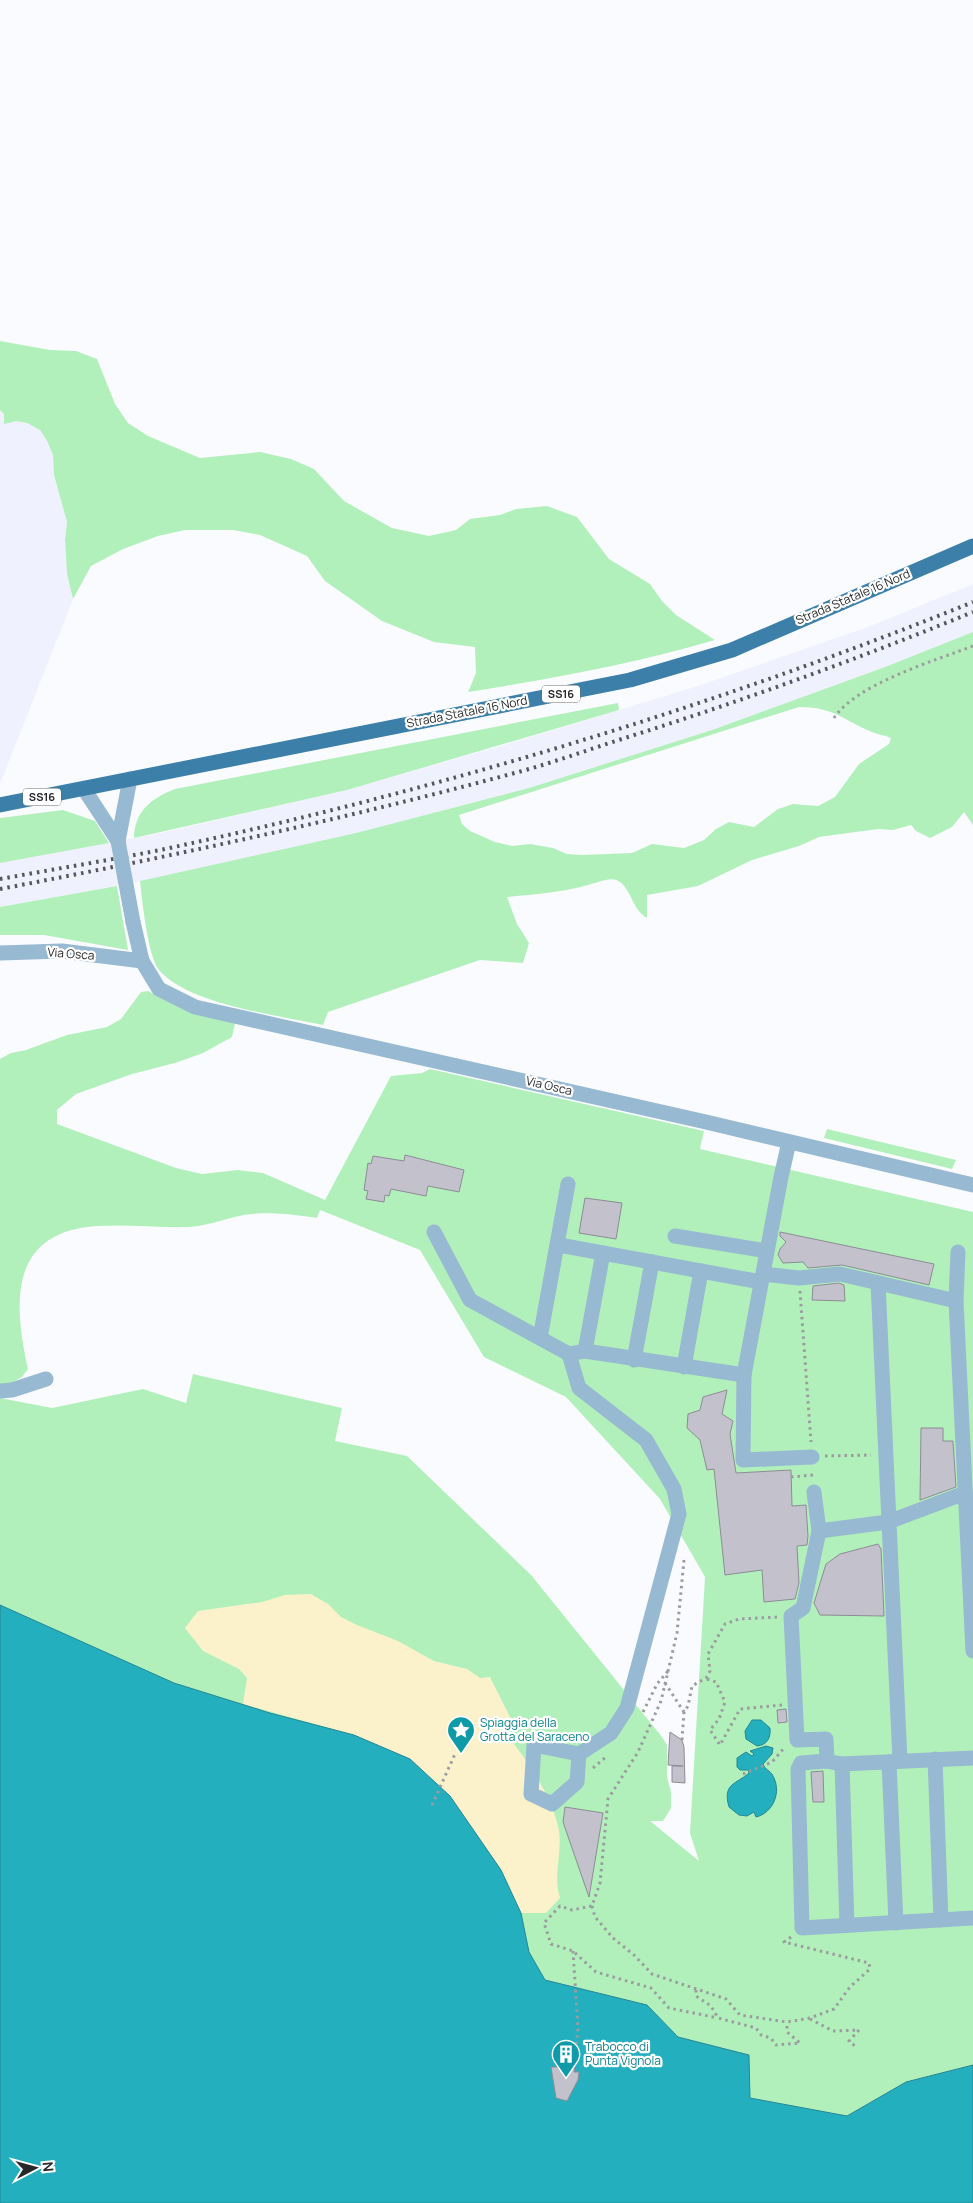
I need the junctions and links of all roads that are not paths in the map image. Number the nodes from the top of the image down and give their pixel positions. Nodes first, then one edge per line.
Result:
1 (973, 546) edge
2 (130, 779) junction
3 (84, 789) junction
4 (0, 805) edge
5 (118, 841) junction
6 (0, 952) edge
7 (142, 962) junction
8 (789, 1142) junction
9 (568, 1184) dead end
10 (973, 1186) edge
11 (434, 1232) dead end
12 (675, 1236) dead end
13 (559, 1245) junction
14 (767, 1252) junction
15 (958, 1252) dead end
16 (604, 1253) junction
17 (652, 1262) junction
18 (701, 1271) junction
19 (762, 1278) junction
20 (878, 1283) junction
21 (956, 1301) junction
22 (540, 1338) junction
23 (585, 1351) junction
24 (569, 1354) junction
25 (634, 1360) junction
26 (684, 1368) junction
27 (966, 1372) edge
28 (744, 1376) junction
29 (46, 1379) dead end
30 (0, 1391) edge
31 (812, 1457) road end
32 (814, 1492) road end
33 (965, 1493) junction
34 (970, 1510) edge
35 (888, 1522) junction
36 (819, 1531) junction
37 (973, 1651) edge
38 (579, 1754) dead end
39 (973, 1758) edge
40 (935, 1759) junction
41 (895, 1761) junction
42 (834, 1763) junction
43 (973, 1918) edge
44 (942, 1920) junction
45 (896, 1923) junction
46 (847, 1925) junction

1 - 2 main road, Strada Statale 16 Nord / SS16
2 - 3 main road, Strada Statale 16 Nord / SS16
2 - 5 street
3 - 4 main road, Strada Statale 16 Nord / SS16
3 - 5 street
5 - 7 street, Via Osca, bridge
6 - 7 street, Via Osca
7 - 8 street, Via Osca
8 - 10 street, Via Osca
8 - 14 street
9 - 13 street
11 - 22 street
12 - 14 street
13 - 16 street
13 - 22 street
14 - 19 street
15 - 21 street
16 - 17 street
16 - 23 street
17 - 18 street
17 - 25 street
18 - 19 street
18 - 26 street
19 - 20 street
19 - 28 street
20 - 21 street
20 - 35 street
21 - 27 street
22 - 24 street
23 - 24 street
23 - 25 street
24 - 38 street
25 - 26 street
26 - 28 street
27 - 33 street
28 - 31 street
29 - 30 street
32 - 36 street
33 - 34 street
33 - 35 street
34 - 37 street
35 - 36 street
35 - 41 street
36 - 42 street
39 - 40 street
40 - 41 street
40 - 44 street
41 - 42 street
41 - 45 street
42 - 46 street
42 - 46 street
43 - 44 street
44 - 45 street
45 - 46 street

